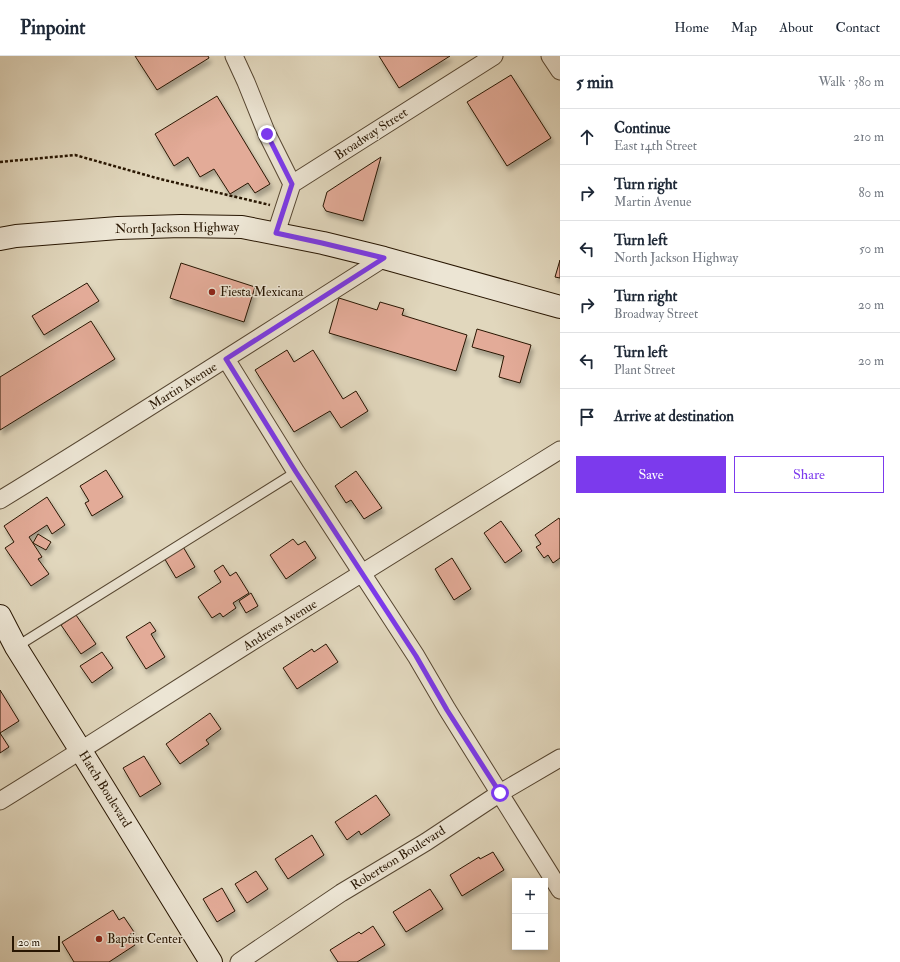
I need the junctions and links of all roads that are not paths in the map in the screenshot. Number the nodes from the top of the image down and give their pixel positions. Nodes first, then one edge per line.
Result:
1 (234, 56) edge
2 (494, 56) edge
3 (550, 56) edge
4 (560, 71) edge
5 (292, 184) junction
6 (276, 233) junction
7 (4, 237) edge
8 (384, 258) junction
9 (560, 307) edge
10 (226, 359) junction
11 (560, 450) edge
12 (296, 472) junction
13 (0, 500) edge
14 (363, 574) junction
15 (0, 616) edge
16 (16, 647) junction
17 (81, 750) junction
18 (560, 758) edge
19 (500, 793) junction
20 (0, 800) edge
21 (560, 890) edge
22 (211, 962) edge
23 (239, 962) edge

1 - 5 street
2 - 5 street, Broadway Street
3 - 4 street
5 - 6 street
6 - 7 main road, North Jackson Highway
6 - 8 main road, North Jackson Highway
8 - 9 main road, North Jackson Highway
8 - 10 street, Martin Avenue
10 - 12 street
10 - 13 street, Martin Avenue
11 - 14 street, Andrews Avenue
12 - 14 street
12 - 16 lane
14 - 17 street, Andrews Avenue
14 - 19 street
15 - 16 main road, Hatch Boulevard
16 - 17 main road, Hatch Boulevard
17 - 20 street, Andrews Avenue
17 - 22 main road, Hatch Boulevard
18 - 19 street, Robertson Boulevard
19 - 21 street
19 - 23 street, Robertson Boulevard

